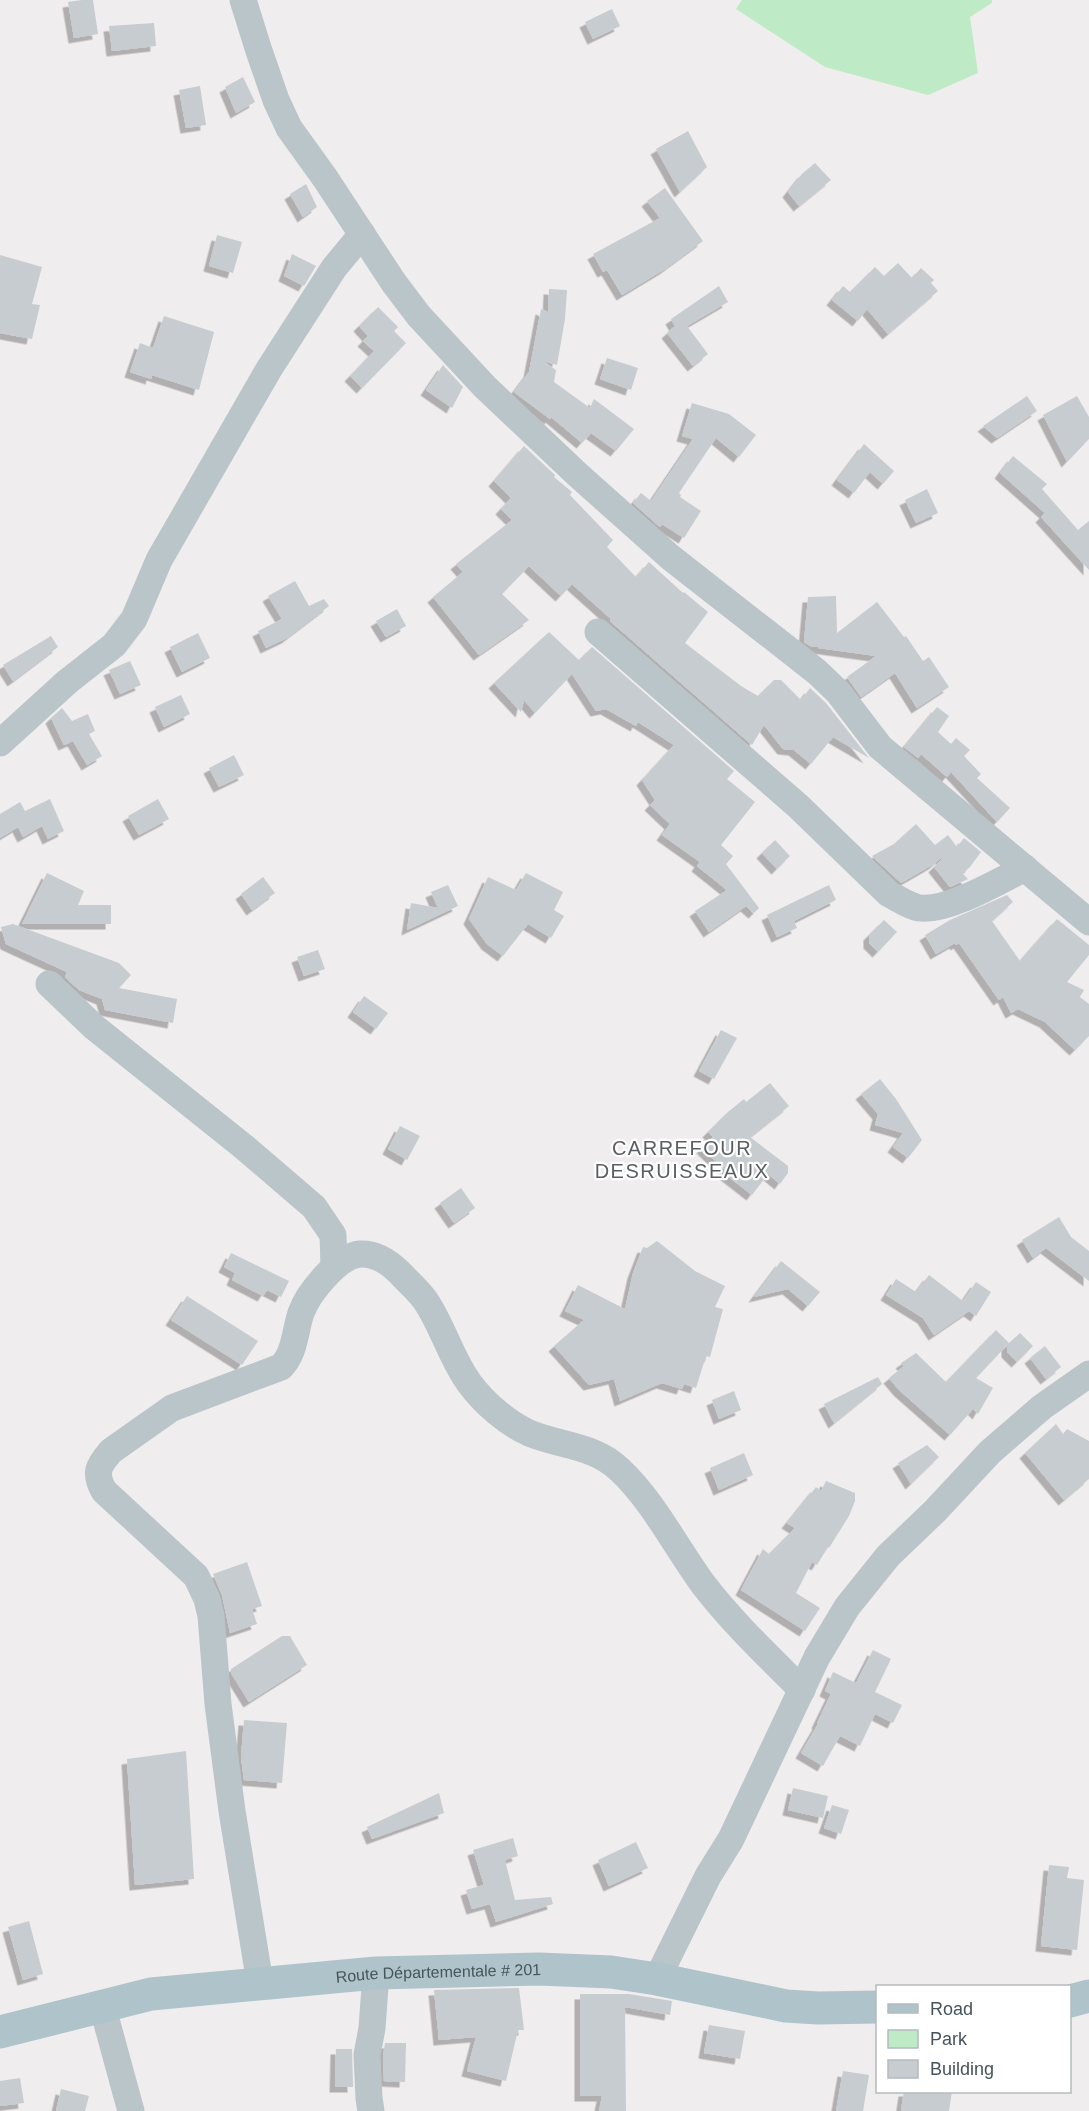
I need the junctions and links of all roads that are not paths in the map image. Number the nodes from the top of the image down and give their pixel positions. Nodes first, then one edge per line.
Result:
1 (243, 0) edge
2 (362, 234) junction
3 (598, 632) dead end
4 (0, 742) edge
5 (1024, 868) junction
6 (1089, 922) edge
7 (49, 984) dead end
8 (334, 1266) junction
9 (1089, 1374) edge
10 (802, 1690) junction
11 (376, 1973) junction
12 (657, 1979) junction
13 (260, 1983) junction
14 (1089, 1996) edge
15 (1071, 2003) edge
16 (1071, 2003) edge
17 (1089, 2004) edge
18 (102, 2006) junction
19 (876, 2007) edge
20 (0, 2032) edge
21 (131, 2111) edge
22 (371, 2111) edge

1 - 2 street
2 - 4 street
2 - 5 street
3 - 5 street
5 - 6 street
7 - 8 street
8 - 10 street
8 - 13 street
9 - 10 street
10 - 12 street
11 - 12 main road, Route Départementale # 201
11 - 13 main road, Route Départementale # 201
11 - 22 street
12 - 19 main road, Route Départementale # 201
13 - 18 main road, Route Départementale # 201
14 - 15 main road
16 - 17 main road
18 - 20 main road, Route Départementale # 201
18 - 21 street

